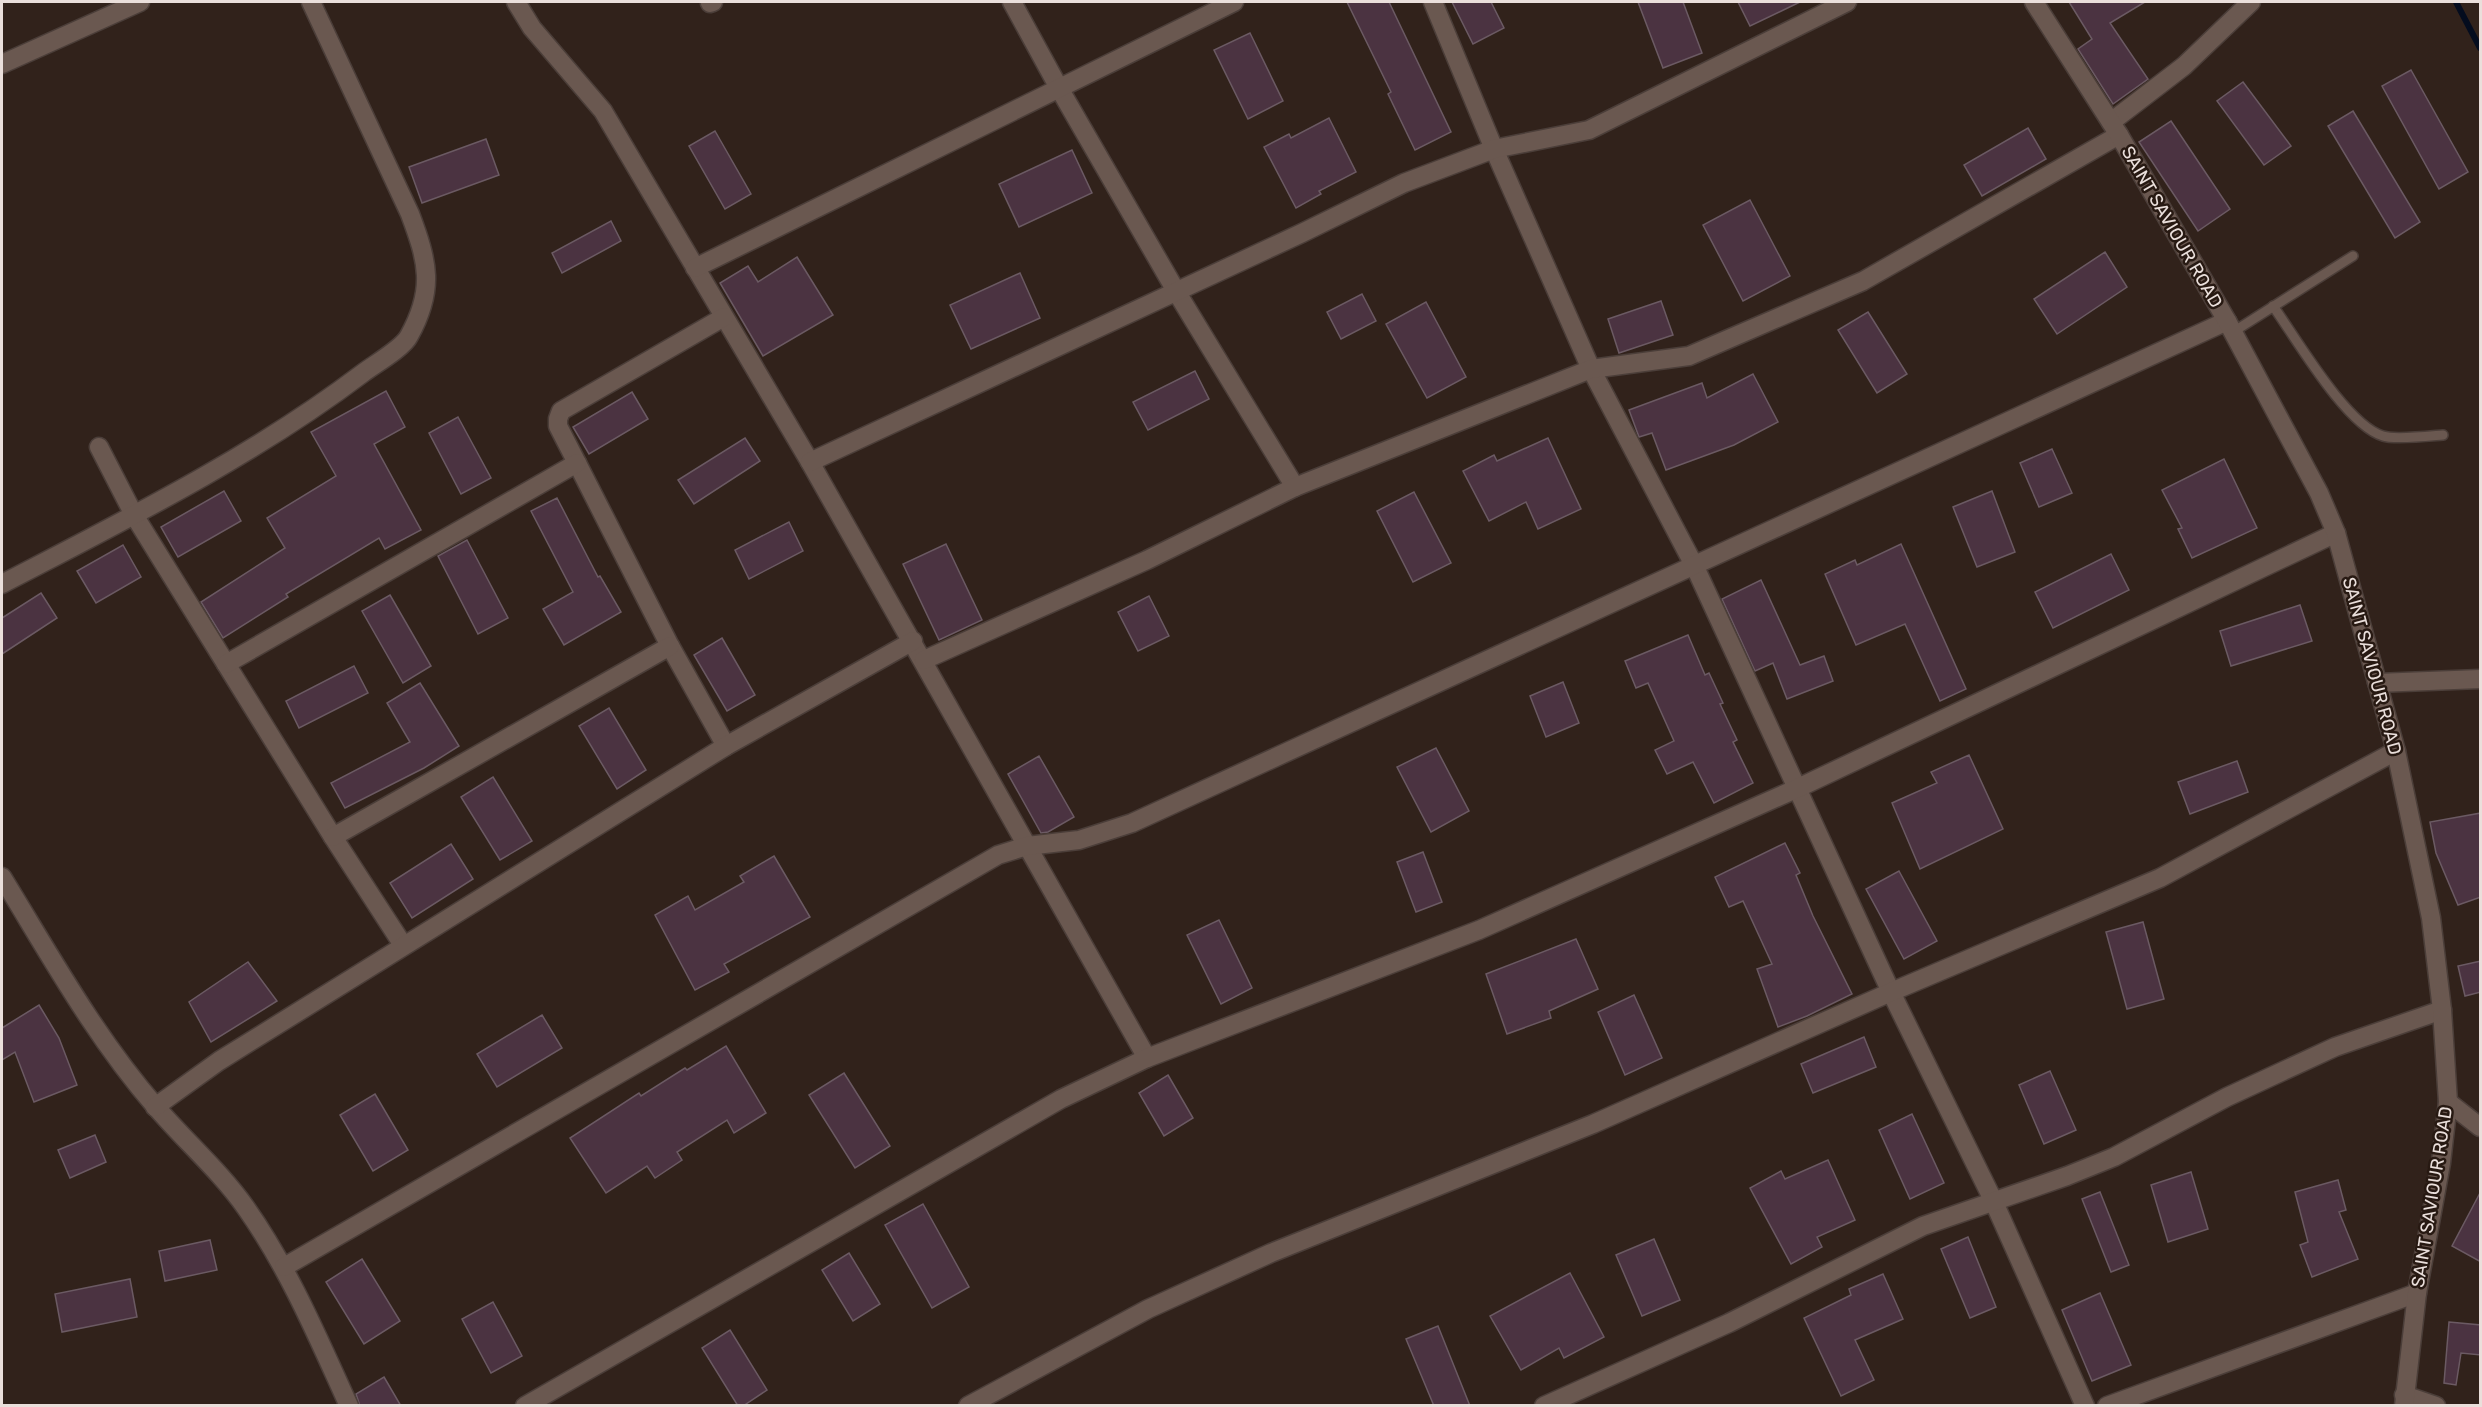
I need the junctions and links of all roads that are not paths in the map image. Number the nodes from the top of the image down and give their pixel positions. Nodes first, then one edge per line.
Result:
1 (140, 2) edge
2 (311, 2) edge
3 (516, 2) edge
4 (1012, 2) edge
5 (1233, 2) edge
6 (1433, 2) edge
7 (1847, 2) edge
8 (2034, 2) edge
9 (2251, 2) edge
10 (2, 64) edge
11 (1059, 88) junction
12 (2115, 129) junction
13 (1494, 149) junction
14 (2353, 256) dead end
15 (695, 268) junction
16 (1176, 291) junction
17 (2273, 306) junction
18 (724, 317) junction
19 (2230, 327) junction
20 (1591, 369) junction
21 (2444, 435) dead end
22 (99, 447) dead end
23 (810, 462) junction
24 (577, 463) junction
25 (1295, 487) junction
26 (134, 516) junction
27 (2336, 533) junction
28 (1695, 567) junction
29 (2, 584) edge
30 (913, 640) junction
31 (670, 646) junction
32 (924, 660) junction
33 (226, 664) junction
34 (2481, 680) edge
35 (2377, 682) junction
36 (726, 746) junction
37 (2396, 751) junction
38 (1798, 788) junction
39 (333, 837) junction
40 (1027, 846) junction
41 (2, 877) edge
42 (403, 945) junction
43 (1891, 992) junction
44 (2442, 1010) junction
45 (1148, 1058) junction
46 (2448, 1102) junction
47 (155, 1107) junction
48 (2481, 1127) edge
49 (1993, 1200) junction
50 (284, 1267) junction
51 (2417, 1293) junction
52 (2404, 1400) edge
53 (349, 1406) edge
54 (525, 1406) edge
55 (969, 1406) edge
56 (1544, 1406) edge
57 (2085, 1406) edge
58 (2107, 1406) edge
59 (2436, 1406) edge

1 - 10 street
2 - 26 street
3 - 15 street
4 - 11 street
5 - 11 street
6 - 13 street
7 - 13 street
8 - 12 street, SAINT SAVIOUR ROAD
9 - 12 street
11 - 15 street
11 - 16 street
12 - 19 street, SAINT SAVIOUR ROAD
12 - 20 street
13 - 16 street
13 - 20 street
14 - 17 lane
15 - 18 street
16 - 23 street
16 - 25 street
17 - 19 lane
17 - 21 lane
18 - 23 street
18 - 24 street
19 - 27 street, SAINT SAVIOUR ROAD
19 - 28 street
20 - 25 street
20 - 28 street
22 - 26 street
23 - 30 street
24 - 31 street
24 - 33 street
25 - 32 street
26 - 29 street
26 - 33 street
27 - 35 street, SAINT SAVIOUR ROAD
27 - 38 street
28 - 38 street
28 - 40 street
30 - 32 street
30 - 36 street
31 - 36 street
31 - 39 street
32 - 40 street
33 - 39 street
34 - 35 street
35 - 37 street, SAINT SAVIOUR ROAD
36 - 42 street
37 - 43 street
37 - 44 street, SAINT SAVIOUR ROAD
38 - 43 street
38 - 45 street
39 - 42 street
40 - 45 street
40 - 50 street
41 - 47 street
42 - 47 street
43 - 49 street
43 - 55 street
44 - 46 street, SAINT SAVIOUR ROAD
44 - 49 street
45 - 54 street
46 - 48 street
46 - 51 street, SAINT SAVIOUR ROAD
47 - 50 street
49 - 56 street
49 - 57 street
50 - 53 street
51 - 52 street, SAINT SAVIOUR ROAD
51 - 58 street
52 - 59 street

